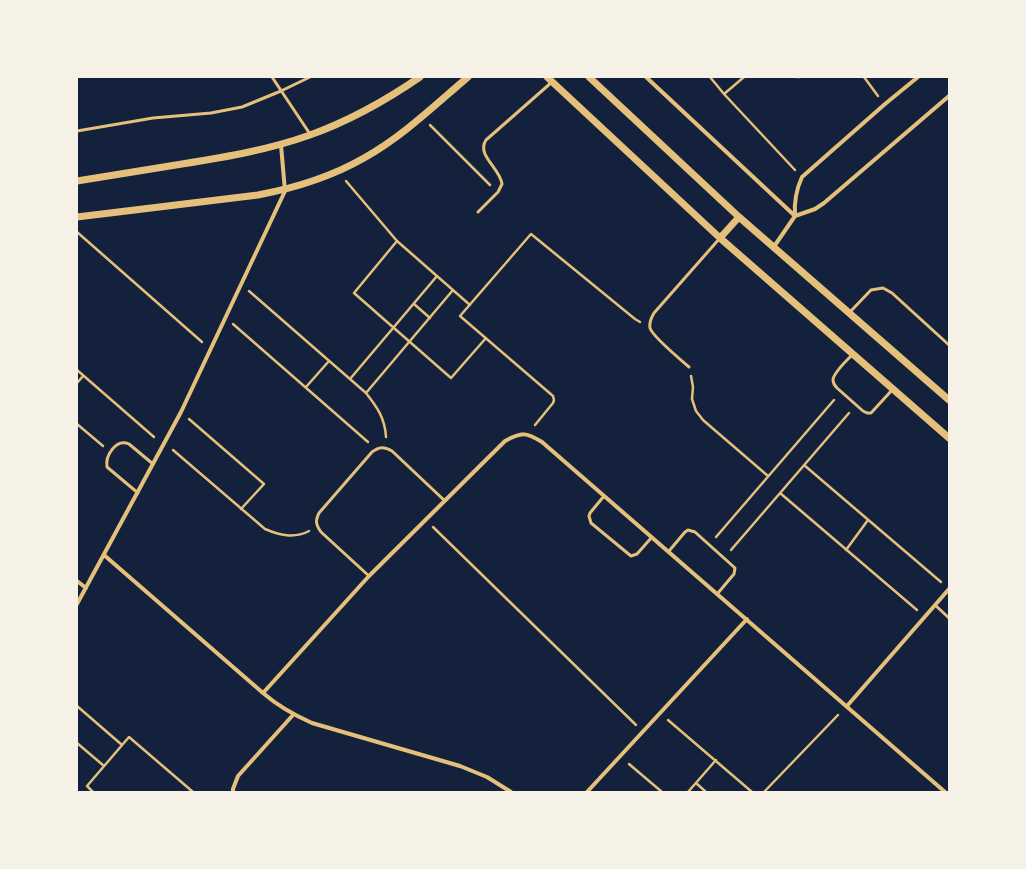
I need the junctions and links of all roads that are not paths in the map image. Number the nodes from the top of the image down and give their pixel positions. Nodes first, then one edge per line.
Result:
1 (272, 77) edge
2 (310, 77) edge
3 (420, 77) edge
4 (468, 77) edge
5 (589, 77) edge
6 (646, 77) edge
7 (918, 77) edge
8 (550, 79) edge
9 (281, 91) junction
10 (949, 96) edge
11 (77, 131) edge
12 (311, 135) junction
13 (281, 145) junction
14 (77, 181) edge
15 (285, 190) junction
16 (478, 212) dead end
17 (795, 216) junction
18 (77, 217) edge
19 (739, 217) junction
20 (720, 238) junction
21 (773, 248) junction
22 (849, 313) junction
23 (949, 345) edge
24 (853, 354) junction
25 (689, 367) road end
26 (893, 389) junction
27 (949, 400) edge
28 (949, 438) edge
29 (153, 464) junction
30 (138, 493) junction
31 (604, 496) junction
32 (445, 501) junction
33 (652, 537) junction
34 (669, 551) junction
35 (104, 555) junction
36 (369, 576) junction
37 (77, 581) edge
38 (86, 588) junction
39 (949, 590) edge
40 (718, 593) junction
41 (77, 604) edge
42 (935, 605) junction
43 (949, 618) edge
44 (747, 619) junction
45 (263, 693) junction
46 (847, 706) junction
47 (293, 715) junction
48 (233, 792) edge
49 (511, 792) edge
50 (588, 792) edge
51 (946, 792) edge

1 - 9 lane
2 - 9 lane
3 - 12 street
4 - 15 street
5 - 19 street
6 - 17 street
7 - 17 street
8 - 16 lane
8 - 20 street
9 - 11 lane
9 - 12 lane
10 - 17 street
12 - 13 street
13 - 14 street
13 - 15 street
15 - 18 street
15 - 29 street
17 - 21 street
19 - 20 street
19 - 21 street
20 - 24 street
20 - 25 lane
21 - 22 street
22 - 23 lane
22 - 27 street
24 - 26 street
24 - 26 lane
26 - 28 street
29 - 30 street
29 - 30 lane
30 - 35 street
31 - 32 street
31 - 33 street
31 - 33 lane
32 - 36 street
32 - 36 lane
33 - 34 street
34 - 40 street
34 - 40 lane
35 - 38 street
35 - 45 street
36 - 45 street
37 - 38 street
38 - 41 street
39 - 42 street
40 - 44 street
42 - 43 lane
42 - 46 street
44 - 46 street
44 - 50 street
45 - 47 street
46 - 51 street
47 - 48 street
47 - 49 street

